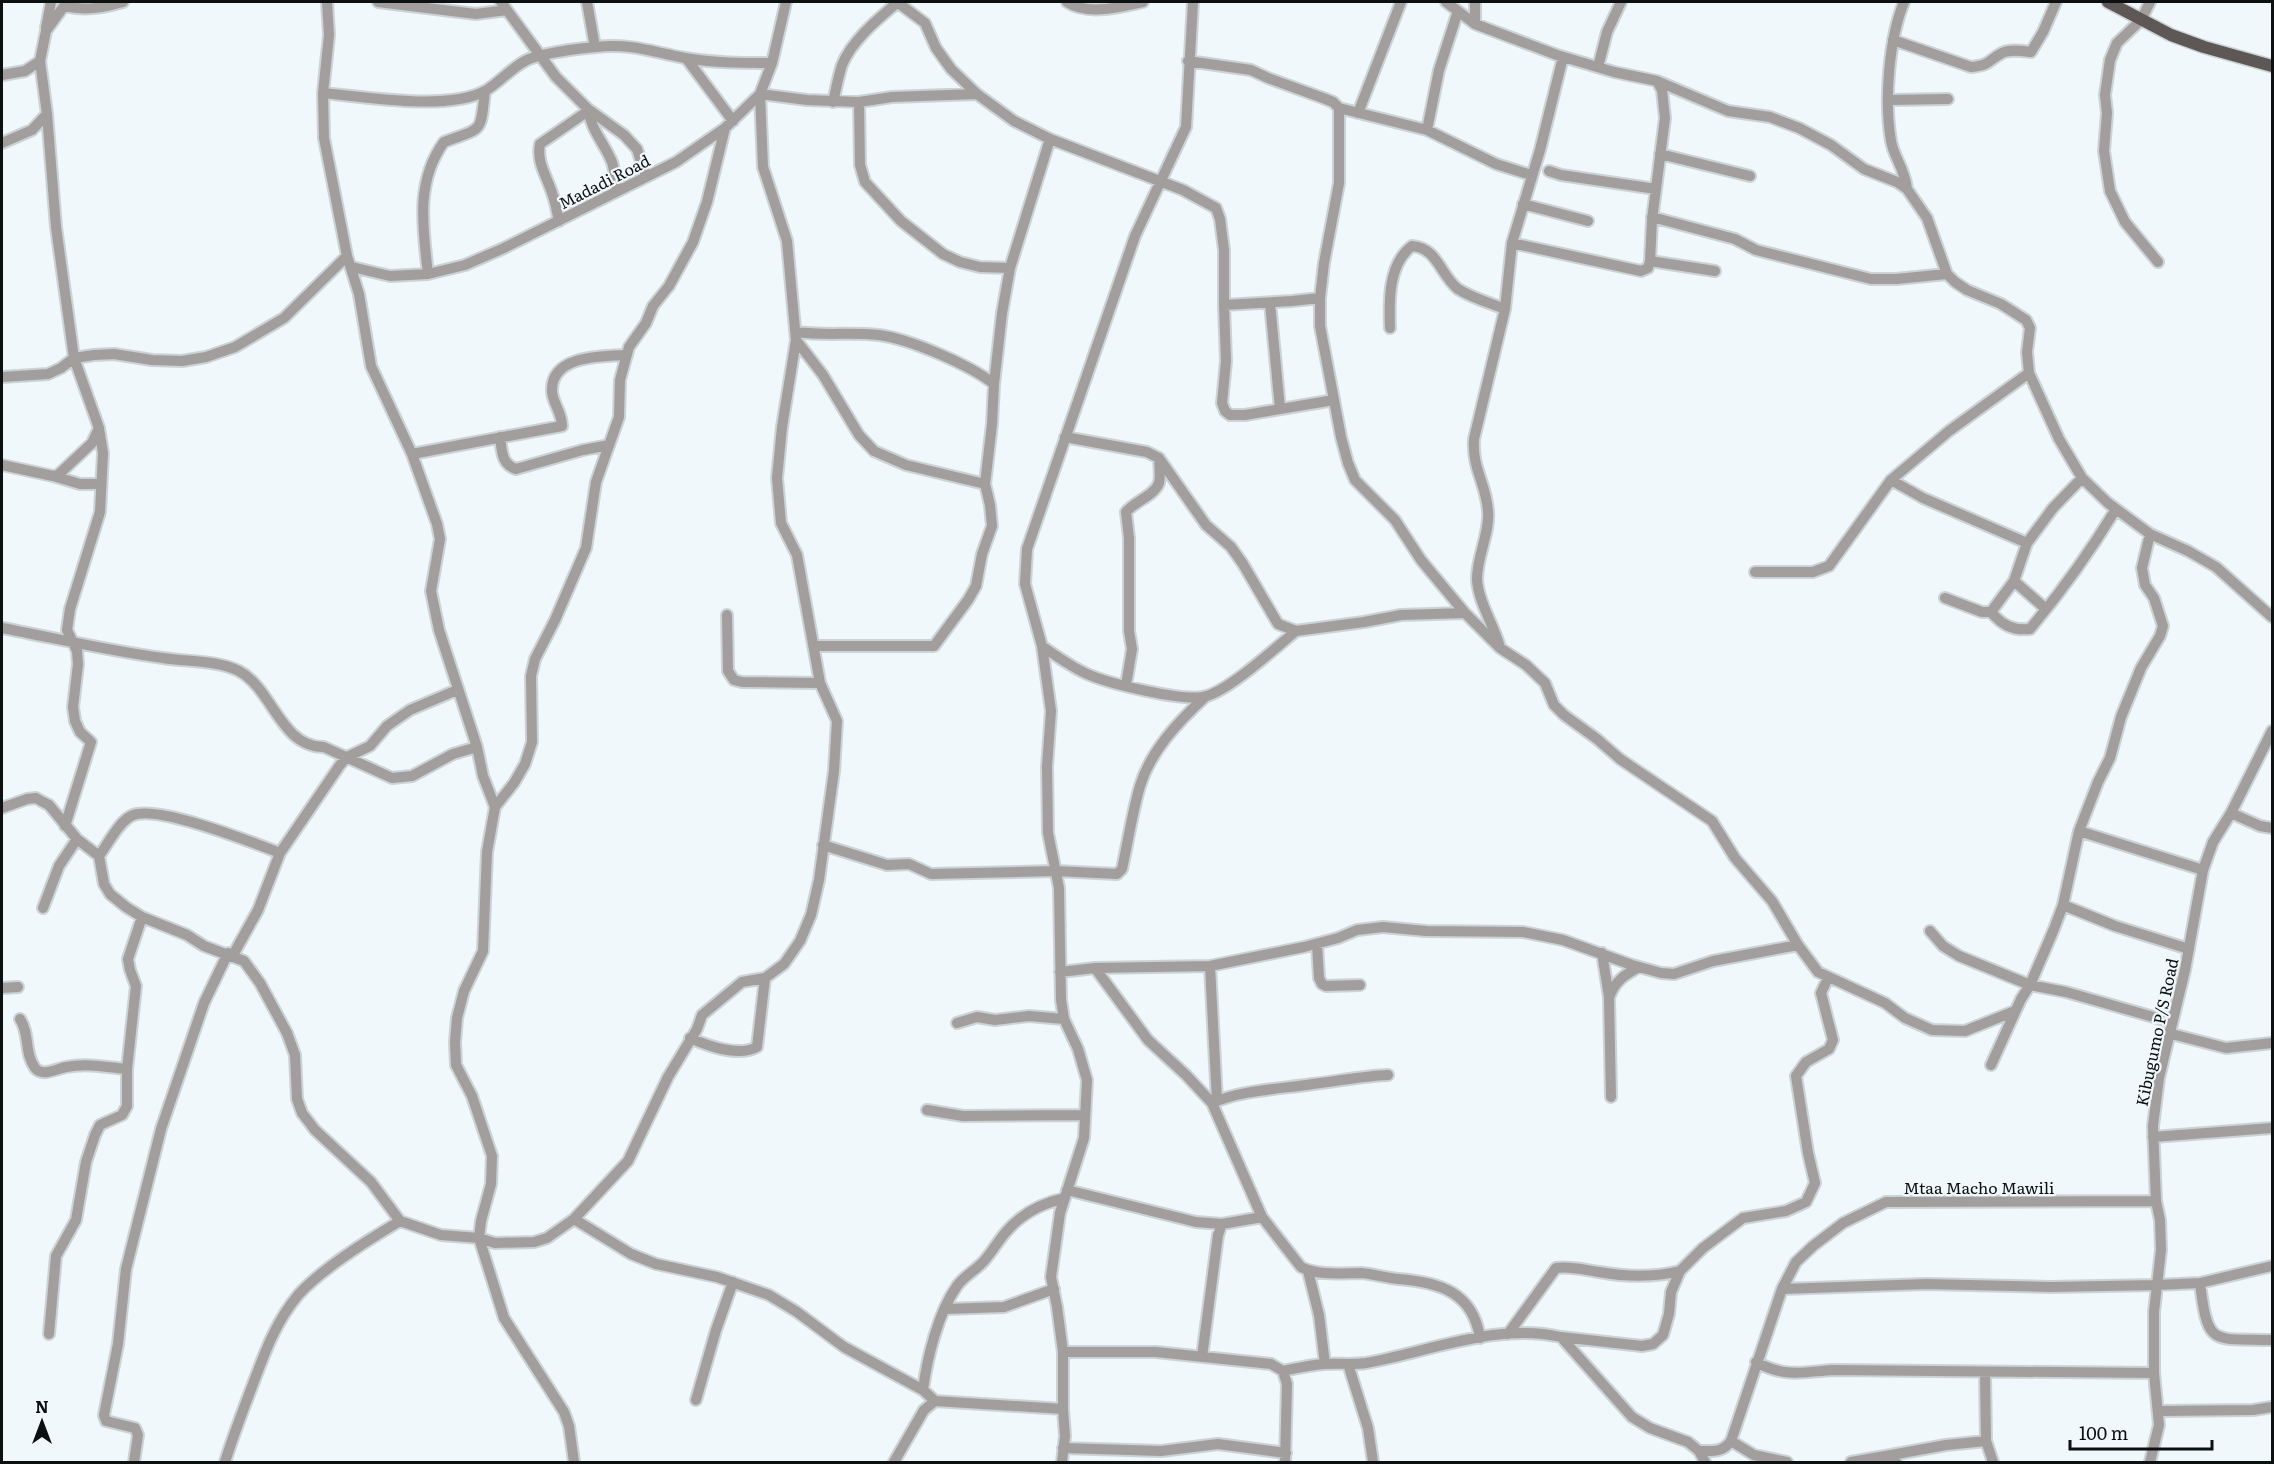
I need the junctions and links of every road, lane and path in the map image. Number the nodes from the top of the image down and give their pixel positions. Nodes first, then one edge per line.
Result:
1 (51, 2) edge
2 (123, 2) edge
3 (327, 2) edge
4 (378, 2) edge
5 (587, 2) edge
6 (786, 2) edge
7 (898, 2) edge
8 (1067, 2) edge
9 (1143, 2) edge
10 (1193, 2) edge
11 (1401, 2) edge
12 (1446, 2) edge
13 (1475, 2) edge
14 (1621, 2) edge
15 (1904, 2) edge
16 (2056, 2) edge
17 (2108, 2) edge
18 (2150, 2) edge
19 (65, 4) edge
20 (504, 6) edge
21 (1458, 11) junction
22 (2141, 20) junction
23 (1475, 24) junction
24 (46, 31) junction
25 (1893, 40) junction
26 (532, 43) junction
27 (595, 46) junction
28 (541, 56) junction
29 (1563, 57) junction
30 (686, 58) junction
31 (526, 59) junction
32 (40, 61) junction
33 (1188, 61) junction
34 (772, 63) junction
35 (2272, 66) edge
36 (1598, 67) junction
37 (2, 75) edge
38 (1657, 81) junction
39 (485, 91) junction
40 (323, 93) junction
41 (759, 94) junction
42 (977, 94) junction
43 (1948, 99) dead end
44 (1889, 100) junction
45 (833, 102) junction
46 (859, 102) junction
47 (1339, 108) junction
48 (588, 110) junction
49 (1358, 113) junction
50 (47, 114) junction
51 (729, 125) junction
52 (1427, 130) junction
53 (1050, 139) junction
54 (2, 143) edge
55 (1660, 154) junction
56 (1549, 171) dead end
57 (1531, 175) junction
58 (1750, 176) dead end
59 (646, 177) junction
60 (1160, 180) junction
61 (1656, 189) junction
62 (1907, 189) junction
63 (617, 191) junction
64 (1523, 204) junction
65 (1652, 217) junction
66 (559, 221) junction
67 (1588, 221) dead end
68 (1512, 243) junction
69 (347, 256) junction
70 (1650, 261) junction
71 (2158, 262) dead end
72 (352, 267) junction
73 (1010, 268) junction
74 (1715, 271) dead end
75 (428, 274) junction
76 (1947, 274) junction
77 (1320, 298) junction
78 (1270, 303) junction
79 (1224, 305) junction
80 (1505, 309) junction
81 (1390, 328) dead end
82 (796, 336) junction
83 (627, 355) junction
84 (74, 358) junction
85 (2029, 373) junction
86 (2, 377) edge
87 (994, 384) junction
88 (1334, 400) junction
89 (1280, 410) junction
90 (99, 428) junction
91 (500, 436) junction
92 (1065, 437) junction
93 (609, 445) junction
94 (412, 454) junction
95 (1159, 458) junction
96 (2, 465) edge
97 (53, 476) junction
98 (2082, 478) junction
99 (1891, 480) junction
100 (100, 484) junction
101 (985, 484) junction
102 (2116, 509) junction
103 (2150, 534) junction
104 (2027, 543) junction
105 (1755, 572) dead end
106 (2014, 581) junction
107 (1945, 598) dead end
108 (2046, 609) junction
109 (1991, 612) junction
110 (1465, 613) junction
111 (727, 615) dead end
112 (2272, 618) edge
113 (2, 628) edge
114 (1296, 631) junction
115 (72, 641) junction
116 (814, 646) junction
117 (1042, 646) junction
118 (1500, 648) junction
119 (820, 683) junction
120 (1126, 685) junction
121 (457, 690) junction
122 (1206, 696) junction
123 (2272, 731) edge
124 (477, 747) junction
125 (347, 757) junction
126 (495, 807) junction
127 (2, 808) edge
128 (2231, 813) junction
129 (65, 826) junction
130 (2272, 828) edge
131 (2079, 831) junction
132 (77, 839) junction
133 (823, 845) junction
134 (280, 853) junction
135 (99, 856) junction
136 (2203, 870) junction
137 (1056, 871) junction
138 (2063, 905) junction
139 (43, 908) dead end
140 (142, 917) junction
141 (1930, 931) dead end
142 (1317, 944) junction
143 (1798, 945) junction
144 (2189, 949) junction
145 (1602, 953) junction
146 (230, 954) junction
147 (1210, 966) junction
148 (1095, 968) junction
149 (1639, 968) junction
150 (1060, 972) junction
151 (765, 978) junction
152 (1828, 978) junction
153 (1360, 985) dead end
154 (2030, 985) junction
155 (18, 987) dead end
156 (2, 988) edge
157 (1609, 998) junction
158 (2015, 1011) junction
159 (20, 1019) dead end
160 (1064, 1019) junction
161 (957, 1023) dead end
162 (2170, 1028) junction
163 (690, 1038) junction
164 (2272, 1043) edge
165 (1991, 1065) dead end
166 (127, 1069) junction
167 (1388, 1075) dead end
168 (1611, 1097) dead end
169 (1214, 1102) junction
170 (927, 1110) dead end
171 (1085, 1115) junction
172 (2272, 1128) edge
173 (2153, 1137) junction
174 (1066, 1194) junction
175 (2156, 1201) junction
176 (1262, 1216) junction
177 (574, 1219) junction
178 (400, 1221) junction
179 (1222, 1224) junction
180 (479, 1238) junction
181 (2272, 1266) edge
182 (1308, 1270) junction
183 (1680, 1271) junction
184 (733, 1282) junction
185 (2200, 1282) junction
186 (2157, 1285) junction
187 (1054, 1288) junction
188 (1782, 1289) junction
189 (945, 1308) junction
190 (49, 1334) dead end
191 (1508, 1334) junction
192 (1480, 1338) junction
193 (1561, 1338) junction
194 (2272, 1340) edge
195 (1063, 1352) junction
196 (1202, 1357) junction
197 (1756, 1362) junction
198 (1325, 1364) junction
199 (1348, 1364) junction
200 (1283, 1371) junction
201 (1985, 1372) junction
202 (2154, 1373) junction
203 (923, 1390) junction
204 (696, 1400) dead end
205 (935, 1401) junction
206 (2272, 1407) edge
207 (1063, 1409) junction
208 (2158, 1411) junction
209 (1731, 1441) junction
210 (1986, 1441) junction
211 (1063, 1448) junction
212 (1699, 1450) junction
213 (1285, 1458) edge
214 (1894, 1459) edge
215 (134, 1462) edge
216 (225, 1462) edge
217 (574, 1462) edge
218 (894, 1462) edge
219 (1062, 1462) edge
220 (1373, 1462) edge
221 (1705, 1462) edge
222 (1787, 1462) edge
223 (1851, 1462) edge
224 (1993, 1462) edge
225 (2150, 1462) edge

1 - 24 street
2 - 19 street
3 - 40 street
4 - 20 street
5 - 27 street
6 - 34 street, Madadi Road
7 - 42 street
7 - 45 street
8 - 9 street
10 - 33 street
11 - 49 street
12 - 21 street
13 - 23 street
14 - 36 street
15 - 25 street
16 - 25 street
17 - 22 main road
18 - 22 street
19 - 24 street
20 - 26 street
21 - 23 street
21 - 52 street
22 - 35 main road
22 - 71 street
23 - 29 street
24 - 32 street
25 - 44 street
26 - 28 street
26 - 31 street
27 - 28 street
27 - 30 street
28 - 31 street
28 - 48 street
29 - 36 street
29 - 57 street
30 - 34 street
30 - 51 street
31 - 39 street
32 - 37 street
32 - 50 street
33 - 47 street
33 - 60 street
34 - 41 street, Madadi Road
36 - 38 street
38 - 55 street
38 - 62 street
39 - 40 street
39 - 75 street
40 - 69 street
41 - 45 street
41 - 51 street, Madadi Road
41 - 82 street
42 - 46 street
42 - 53 street
43 - 44 street
44 - 62 street
45 - 46 street
46 - 73 street
47 - 49 street
47 - 77 street
48 - 59 street
48 - 63 street
48 - 66 street
49 - 52 street
50 - 54 street
50 - 84 street
51 - 59 street, Madadi Road
51 - 83 street
52 - 57 street
53 - 60 street
53 - 73 street
55 - 58 street
55 - 61 street
56 - 61 street
57 - 64 street
59 - 63 street, Madadi Road
60 - 79 street
60 - 92 street
61 - 65 street
62 - 76 street
63 - 66 street, Madadi Road
64 - 67 street
64 - 68 street
65 - 70 street
65 - 76 street
66 - 75 street, Madadi Road
68 - 70 street
68 - 80 street
69 - 72 street
69 - 84 street
70 - 74 street
72 - 75 street, Madadi Road
72 - 94 street
73 - 87 street
76 - 85 street
77 - 78 street
77 - 88 street
78 - 79 street
78 - 89 street
79 - 89 street
80 - 81 street
80 - 118 street
82 - 87 street
82 - 101 street
82 - 116 street
83 - 91 street
83 - 93 street
84 - 86 street
84 - 90 street
85 - 98 street
85 - 99 street
87 - 101 street
88 - 89 street
88 - 110 street
90 - 97 street
90 - 100 street
91 - 93 street
91 - 94 street
92 - 95 street
92 - 117 street
93 - 126 street
94 - 121 street
95 - 114 street
95 - 120 street
96 - 97 street
97 - 100 street
98 - 102 street
98 - 104 street
99 - 104 street
99 - 105 street
100 - 115 street
101 - 116 street
102 - 103 street
102 - 108 street
103 - 112 street
103 - 131 street
104 - 106 street
106 - 108 street
106 - 109 street
107 - 109 street
108 - 109 street
110 - 114 street
110 - 118 street
111 - 119 street
113 - 115 street
114 - 122 street
115 - 125 street
115 - 129 street
116 - 119 street
117 - 120 street
117 - 137 street
118 - 143 street
119 - 133 street
120 - 122 street
121 - 124 street
121 - 125 street
122 - 137 street
123 - 128 street, Kibugumo P/S Road
124 - 125 street
124 - 126 street
125 - 134 street
126 - 180 street
127 - 129 street
128 - 130 street
128 - 136 street, Kibugumo P/S Road
129 - 132 street
131 - 136 street
131 - 138 street
132 - 135 street
132 - 139 street
133 - 137 street
133 - 151 street
134 - 135 street
134 - 146 street
135 - 140 street
136 - 144 street, Kibugumo P/S Road
137 - 150 street
138 - 144 street
138 - 154 street
140 - 146 street
140 - 166 street
141 - 154 street
142 - 145 street
142 - 147 street
142 - 153 street
143 - 149 street
143 - 152 street
144 - 162 street, Kibugumo P/S Road
145 - 149 street
145 - 157 street
146 - 178 street
146 - 215 street
147 - 148 street
147 - 169 street
148 - 150 street
148 - 169 street
149 - 157 street
150 - 160 street
151 - 163 street
151 - 163 street
152 - 158 street
152 - 183 street
154 - 158 street
154 - 162 street
155 - 156 street
157 - 168 street
158 - 165 street
159 - 166 street
160 - 161 street
160 - 171 street
162 - 164 street
162 - 173 street, Kibugumo P/S Road
163 - 177 street
166 - 190 street
167 - 169 street
169 - 176 street
170 - 171 street
171 - 174 street
172 - 173 street
173 - 175 street, Kibugumo P/S Road
174 - 179 street
174 - 187 street
174 - 189 street
175 - 186 street, Kibugumo P/S Road
175 - 188 street, Mtaa Macho Mawili
176 - 179 street
176 - 182 street
177 - 180 street
177 - 184 street
178 - 180 street
178 - 216 street
179 - 196 street
180 - 217 street
181 - 185 street
182 - 192 street
182 - 198 street
183 - 191 street
183 - 193 street
184 - 203 street
184 - 204 street
185 - 186 street
185 - 194 street
186 - 188 street
186 - 202 street, Kibugumo P/S Road
187 - 189 street
187 - 195 street
188 - 197 street, Mtaa Macho Mawili
189 - 203 street
191 - 192 street
191 - 193 street
192 - 199 street
193 - 212 street
195 - 196 street
195 - 207 street
196 - 200 street
197 - 201 street
197 - 209 street, Mtaa Macho Mawili
198 - 199 street
198 - 200 street
199 - 220 street
200 - 213 street
201 - 202 street
201 - 210 street
202 - 208 street, Kibugumo P/S Road
203 - 205 street
205 - 207 street
205 - 218 street
206 - 208 street
207 - 211 street
208 - 225 street, Kibugumo P/S Road
209 - 212 street
209 - 222 street
210 - 214 street
210 - 224 street
211 - 213 street
211 - 219 street
212 - 221 street
214 - 223 street

